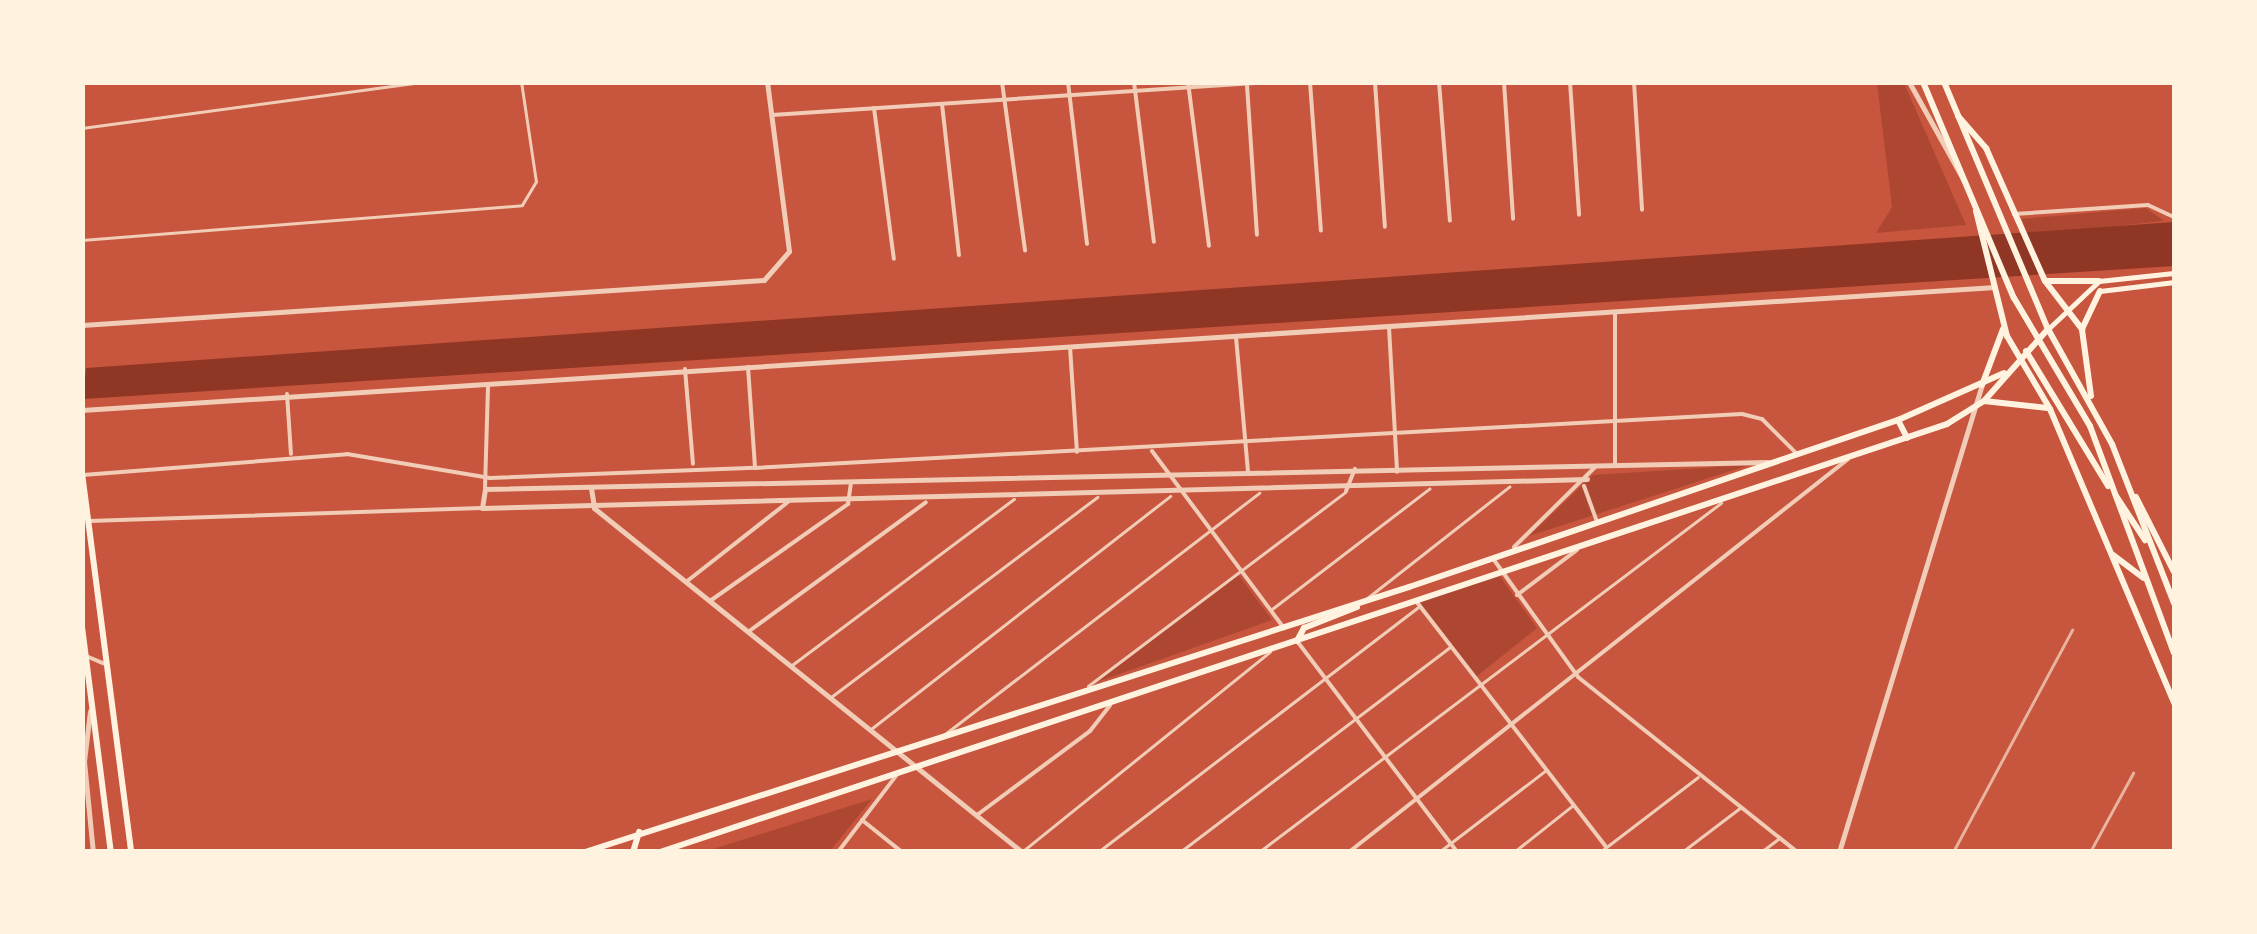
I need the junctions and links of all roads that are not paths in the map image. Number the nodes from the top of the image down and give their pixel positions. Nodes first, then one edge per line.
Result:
1 (424, 82) edge
2 (522, 82) edge
3 (767, 82) edge
4 (1002, 82) edge
5 (1068, 82) edge
6 (1134, 82) edge
7 (1266, 82) edge
8 (1310, 82) edge
9 (1376, 82) edge
10 (1440, 82) edge
11 (1504, 82) edge
12 (1570, 82) edge
13 (1634, 82) edge
14 (1909, 82) edge
15 (1923, 82) edge
16 (1944, 82) edge
17 (1246, 83) edge
18 (1188, 85) edge
19 (1135, 91) junction
20 (1069, 96) junction
21 (1004, 100) junction
22 (942, 104) junction
23 (874, 108) junction
24 (771, 115) junction
25 (1958, 116) junction
26 (82, 128) edge
27 (1969, 188) junction
28 (1976, 206) junction
29 (1642, 210) dead end
30 (2014, 214) junction
31 (1579, 215) dead end
32 (2174, 217) edge
33 (1513, 219) dead end
34 (1450, 222) dead end
35 (1385, 227) dead end
36 (1321, 232) dead end
37 (1258, 235) dead end
38 (82, 240) edge
39 (1154, 242) dead end
40 (1087, 244) dead end
41 (1209, 246) dead end
42 (1024, 250) dead end
43 (960, 255) dead end
44 (894, 260) dead end
45 (2174, 273) edge
46 (2099, 280) junction
47 (2045, 281) junction
48 (2174, 282) edge
49 (1997, 287) junction
50 (2100, 290) junction
51 (2087, 291) junction
52 (2066, 311) junction
53 (1615, 313) junction
54 (2004, 322) junction
55 (82, 325) edge
56 (1388, 327) junction
57 (2048, 329) junction
58 (2082, 329) junction
59 (1236, 337) junction
60 (2038, 340) junction
61 (1070, 347) junction
62 (2023, 354) junction
63 (748, 367) junction
64 (685, 369) junction
65 (2004, 373) junction
66 (488, 384) junction
67 (1982, 386) junction
68 (287, 394) junction
69 (1984, 401) junction
70 (2094, 407) junction
71 (1976, 408) junction
72 (2050, 409) junction
73 (82, 410) edge
74 (1898, 420) junction
75 (1615, 424) junction
76 (1396, 435) junction
77 (1907, 438) junction
78 (1246, 443) junction
79 (1151, 449) junction
80 (1076, 452) junction
81 (1796, 453) junction
82 (291, 456) junction
83 (1852, 456) junction
84 (1768, 462) junction
85 (694, 465) junction
86 (1615, 465) junction
87 (1596, 466) junction
88 (755, 468) junction
89 (1355, 469) junction
90 (1398, 472) junction
91 (83, 474) edge
92 (1170, 475) junction
93 (1248, 475) junction
94 (490, 478) junction
95 (851, 480) junction
96 (2126, 480) junction
97 (1585, 482) junction
98 (1509, 487) junction
99 (484, 488) junction
100 (592, 488) junction
101 (1429, 489) junction
102 (2111, 490) junction
103 (1346, 491) junction
104 (1259, 493) junction
105 (1183, 495) junction
106 (1731, 495) junction
107 (1170, 496) junction
108 (1096, 497) junction
109 (1014, 499) junction
110 (788, 502) junction
111 (926, 502) junction
112 (848, 504) junction
113 (482, 508) junction
114 (594, 508) junction
115 (1596, 519) junction
116 (89, 521) junction
117 (1212, 530) junction
118 (1586, 543) junction
119 (1514, 547) junction
120 (2112, 554) junction
121 (1491, 556) junction
122 (2156, 560) junction
123 (1241, 570) junction
124 (1502, 572) junction
125 (2174, 572) edge
126 (2144, 580) junction
127 (686, 582) junction
128 (1517, 595) junction
129 (710, 602) junction
130 (1361, 602) junction
131 (1418, 603) junction
132 (2174, 603) edge
133 (1270, 610) junction
134 (82, 627) edge
135 (1284, 628) junction
136 (748, 632) junction
137 (1547, 634) junction
138 (1297, 641) junction
139 (1451, 646) junction
140 (1276, 648) junction
141 (2174, 653) edge
142 (84, 655) edge
143 (108, 665) junction
144 (791, 666) junction
145 (1325, 678) junction
146 (1578, 678) junction
147 (1480, 684) junction
148 (1076, 697) junction
149 (830, 698) junction
150 (2174, 702) edge
151 (92, 703) junction
152 (1110, 704) junction
153 (1356, 719) junction
154 (1513, 727) junction
155 (870, 730) junction
156 (940, 738) junction
157 (897, 752) junction
158 (1384, 757) junction
159 (914, 765) junction
160 (900, 770) junction
161 (1546, 770) junction
162 (1702, 774) junction
163 (1417, 800) junction
164 (1574, 806) junction
165 (1741, 807) junction
166 (977, 816) junction
167 (862, 820) junction
168 (639, 832) junction
169 (1779, 838) junction
170 (1450, 843) junction
171 (1606, 847) junction
172 (93, 852) edge
173 (111, 852) edge
174 (130, 852) edge
175 (585, 852) edge
176 (634, 852) edge
177 (660, 852) edge
178 (838, 852) edge
179 (902, 852) edge
180 (1022, 852) edge
181 (1098, 852) edge
182 (1180, 852) edge
183 (1259, 852) edge
184 (1349, 852) edge
185 (1440, 852) edge
186 (1457, 852) edge
187 (1514, 852) edge
188 (1600, 852) edge
189 (1682, 852) edge
190 (1761, 852) edge
191 (1798, 852) edge
192 (1839, 852) edge

1 - 26 lane
2 - 38 lane
3 - 24 street
4 - 21 street
5 - 20 street
6 - 19 street
7 - 17 street
8 - 36 street
9 - 35 street
10 - 34 street
11 - 33 street
12 - 31 street
13 - 29 street
14 - 27 street
15 - 27 main road
16 - 25 main road
17 - 18 street
17 - 37 street
18 - 19 street
18 - 41 street
19 - 20 street
19 - 39 street
20 - 21 street
20 - 40 street
21 - 22 street
21 - 42 street
22 - 23 street
22 - 43 street
23 - 24 street
23 - 44 street
24 - 55 street
25 - 30 main road
25 - 57 main road
27 - 28 main road
28 - 49 main road
28 - 60 main road
30 - 32 street
30 - 47 main road
45 - 46 main road
46 - 47 main road
46 - 51 main road
47 - 52 main road
48 - 50 main road
49 - 53 street
49 - 54 main road
50 - 51 main road
50 - 58 main road
51 - 52 main road
52 - 57 main road
52 - 58 main road
53 - 56 street
53 - 75 street
54 - 62 main road
54 - 67 main road
56 - 59 street
56 - 76 street
57 - 60 main road
57 - 70 main road
58 - 70 main road
59 - 61 street
59 - 78 street
60 - 62 main road
60 - 102 main road
61 - 63 street
61 - 80 street
62 - 65 main road
62 - 72 main road
62 - 102 main road
63 - 64 street
63 - 88 street
64 - 66 street
64 - 85 street
65 - 67 main road
65 - 69 main road
66 - 68 street
66 - 94 street
67 - 71 street
67 - 74 main road
68 - 73 street
68 - 82 street
69 - 71 main road
69 - 72 main road
70 - 96 main road
71 - 77 main road
71 - 192 street
72 - 120 main road
74 - 77 main road
74 - 81 main road
75 - 76 street
75 - 81 street
75 - 86 street
76 - 78 street
76 - 90 street
77 - 83 main road
78 - 79 street
78 - 93 street
79 - 80 street
79 - 92 street
80 - 88 street
81 - 84 main road
82 - 91 street
82 - 94 street
83 - 106 main road
83 - 146 street
84 - 86 street
84 - 115 main road
85 - 88 street
85 - 94 street
86 - 87 street
87 - 90 street
87 - 97 street
89 - 90 street
89 - 93 street
89 - 103 street
91 - 116 main road
92 - 93 street
92 - 95 street
92 - 105 street
94 - 99 street
95 - 100 street
95 - 112 street
96 - 122 main road
96 - 125 main road
97 - 98 street
97 - 115 street
97 - 119 street
98 - 101 street
98 - 130 lane
99 - 100 street
99 - 113 street
100 - 114 street
101 - 103 street
101 - 133 lane
102 - 122 main road
102 - 126 main road
103 - 104 street
103 - 123 lane
104 - 105 street
104 - 117 lane
105 - 107 street
105 - 117 street
106 - 118 main road
106 - 137 lane
107 - 108 street
107 - 155 lane
108 - 109 street
108 - 149 lane
109 - 111 street
109 - 144 lane
110 - 112 street
110 - 114 street
110 - 127 street
111 - 112 street
111 - 136 street
112 - 129 street
113 - 114 street
113 - 116 street
114 - 127 street
115 - 119 main road
116 - 143 main road
117 - 123 street
117 - 156 lane
118 - 124 main road
118 - 128 street
119 - 121 main road
120 - 126 main road
120 - 150 main road
121 - 124 street
121 - 130 main road
122 - 132 main road
123 - 133 street
123 - 148 lane
124 - 128 street
124 - 131 main road
126 - 141 main road
127 - 129 street
128 - 137 street
129 - 136 street
130 - 135 main road
130 - 138 main road
131 - 138 main road
131 - 139 street
131 - 145 lane
133 - 135 street
134 - 142 main road
135 - 148 main road
136 - 144 street
137 - 146 street
137 - 147 lane
138 - 140 main road
138 - 145 street
139 - 147 street
139 - 153 lane
140 - 152 main road
140 - 180 lane
142 - 143 street
142 - 151 main road
143 - 174 main road
144 - 149 street
145 - 153 street
145 - 181 lane
146 - 154 street
146 - 162 street
147 - 154 street
147 - 158 lane
148 - 156 main road
149 - 155 street
151 - 172 street
151 - 173 main road
152 - 159 main road
152 - 166 street
153 - 158 street
153 - 182 lane
154 - 161 street
154 - 163 street
155 - 157 street
156 - 157 main road
157 - 159 street
157 - 168 main road
158 - 163 street
158 - 183 lane
159 - 160 main road
159 - 166 street
160 - 167 street
160 - 177 main road
161 - 164 street
161 - 170 lane
162 - 165 street
162 - 171 lane
163 - 170 street
163 - 184 street
164 - 171 street
164 - 187 lane
165 - 169 street
165 - 189 lane
166 - 180 street
167 - 178 street
167 - 179 street
168 - 175 main road
168 - 176 main road
169 - 190 lane
169 - 191 street
170 - 185 lane
170 - 186 street
171 - 188 lane

